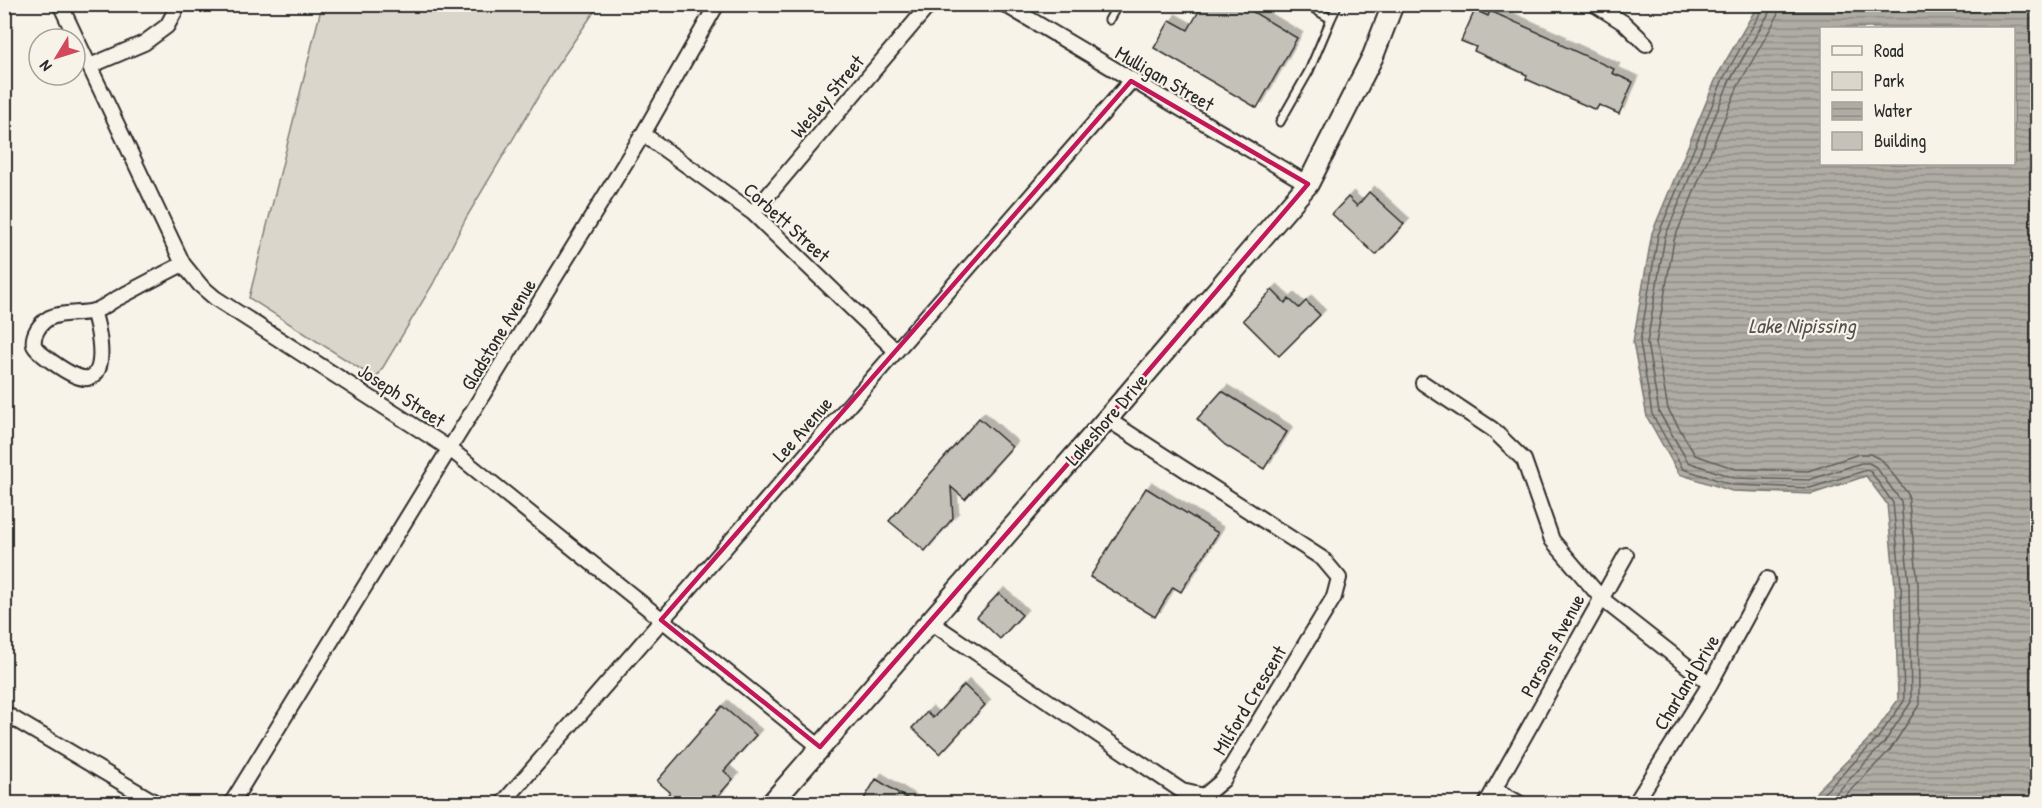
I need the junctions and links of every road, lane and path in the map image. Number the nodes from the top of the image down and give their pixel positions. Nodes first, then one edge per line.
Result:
1 (60, 4) edge
2 (179, 4) edge
3 (717, 4) edge
4 (930, 4) edge
5 (1004, 4) edge
6 (1118, 4) edge
7 (1306, 4) edge
8 (1338, 4) edge
9 (1393, 4) edge
10 (1594, 4) edge
11 (1108, 20) dead end
12 (1331, 20) junction
13 (1646, 44) dead end
14 (90, 66) junction
15 (1131, 81) junction
16 (1280, 122) dead end
17 (643, 134) junction
18 (1308, 184) junction
19 (753, 213) junction
20 (183, 264) junction
21 (93, 311) junction
22 (896, 351) junction
23 (1422, 383) dead end
24 (1107, 419) junction
25 (450, 448) junction
26 (1626, 555) dead end
27 (1767, 579) dead end
28 (1602, 599) junction
29 (661, 620) junction
30 (929, 621) junction
31 (1710, 684) junction
32 (4, 712) edge
33 (820, 747) junction
34 (1494, 789) junction
35 (158, 804) edge
36 (231, 804) edge
37 (502, 804) edge
38 (771, 804) edge
39 (1486, 804) edge
40 (1521, 804) edge
41 (1635, 804) edge

1 - 14 street, Joseph Street
2 - 14 street
3 - 17 street, Gladstone Avenue
4 - 19 street, Wesley Street
5 - 15 street, Mulligan Street
6 - 11 lane
7 - 12 lane
8 - 12 lane
9 - 18 main road, Lakeshore Drive
10 - 13 street
12 - 16 lane
14 - 20 street, Joseph Street
15 - 18 street, Mulligan Street
15 - 22 street, Lee Avenue
17 - 19 street, Corbett Street
17 - 25 street, Gladstone Avenue
18 - 24 main road, Lakeshore Drive
19 - 22 street, Corbett Street
20 - 21 street
20 - 25 street, Joseph Street
21 - 21 street
22 - 29 street, Lee Avenue
23 - 28 street, Parsons Avenue
24 - 30 main road, Lakeshore Drive
24 - 30 street, Milford Crescent
25 - 29 street, Joseph Street
25 - 36 street, Gladstone Avenue
26 - 28 street
27 - 31 street, Charland Drive
28 - 31 street
28 - 34 street, Parsons Avenue
29 - 33 street, Joseph Street
29 - 37 street, Lee Avenue
30 - 33 main road, Lakeshore Drive
31 - 41 street, Charland Drive
32 - 35 street
33 - 38 main road, Lakeshore Drive
34 - 39 street, Parsons Avenue
34 - 40 street

